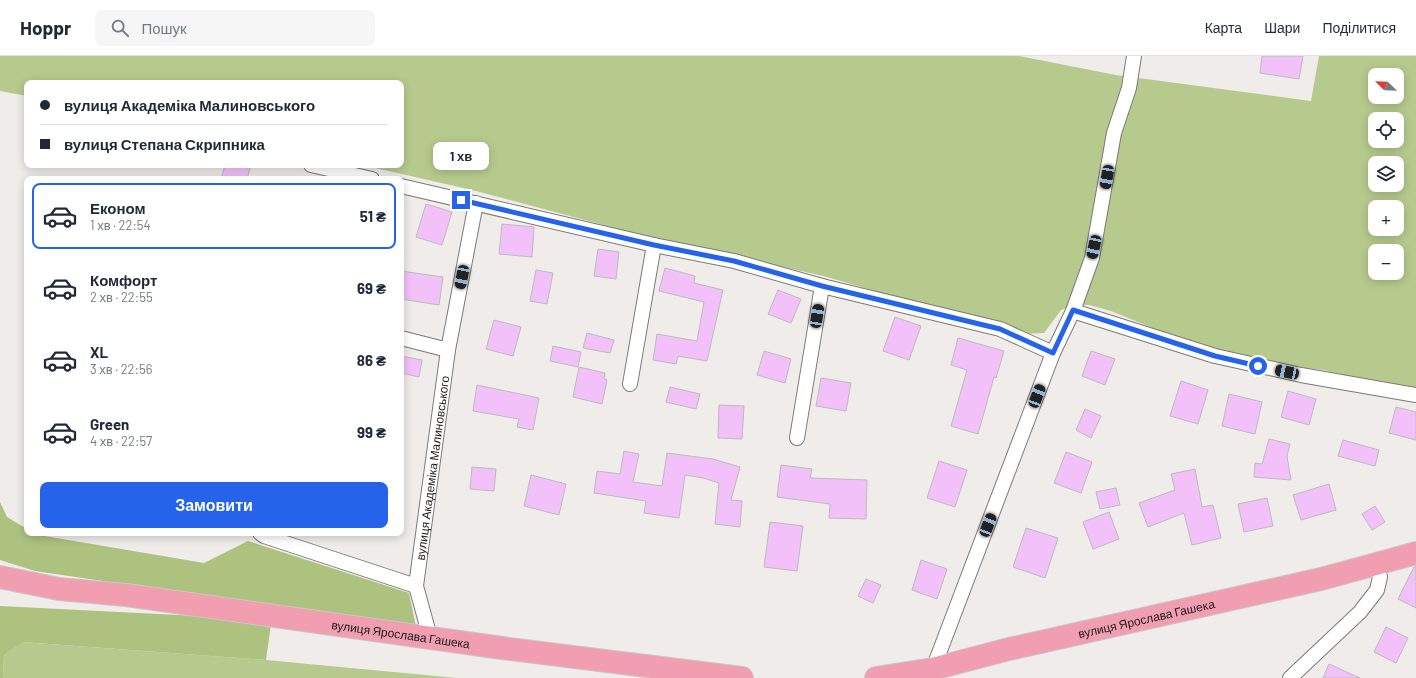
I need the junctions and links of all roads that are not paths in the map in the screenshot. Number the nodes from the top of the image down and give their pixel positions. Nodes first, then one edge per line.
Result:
1 (1134, 56) edge
2 (324, 168) edge
3 (359, 176) edge
4 (404, 187) edge
5 (476, 203) junction
6 (654, 245) junction
7 (822, 286) junction
8 (1073, 310) junction
9 (404, 339) edge
10 (448, 350) junction
11 (1053, 353) junction
12 (630, 384) dead end
13 (1416, 395) edge
14 (797, 438) dead end
15 (264, 536) edge
16 (1416, 553) edge
17 (1376, 564) junction
18 (0, 577) edge
19 (416, 586) junction
20 (59, 589) junction
21 (0, 591) edge
22 (430, 637) junction
23 (933, 669) junction
24 (742, 678) edge
25 (876, 678) edge
26 (1290, 678) edge

1 - 8 street
2 - 3 street
4 - 5 street
5 - 6 street
5 - 10 street, вулиця Академіка Малиновського
6 - 7 street
6 - 12 street
7 - 11 street
7 - 14 street
8 - 11 street
8 - 13 street
9 - 10 street
10 - 19 street, вулиця Академіка Малиновського
11 - 23 street
15 - 19 street
16 - 17 main road, вулиця Ярослава Гашека
17 - 23 main road, вулиця Ярослава Гашека
17 - 26 street
18 - 20 main road, вулиця Ярослава Гашека
19 - 22 street, вулиця Академіка Малиновського
20 - 21 main road, вулиця Ярослава Гашека
20 - 22 main road, вулиця Ярослава Гашека
22 - 24 main road, вулиця Ярослава Гашека
23 - 25 main road, вулиця Ярослава Гашека

